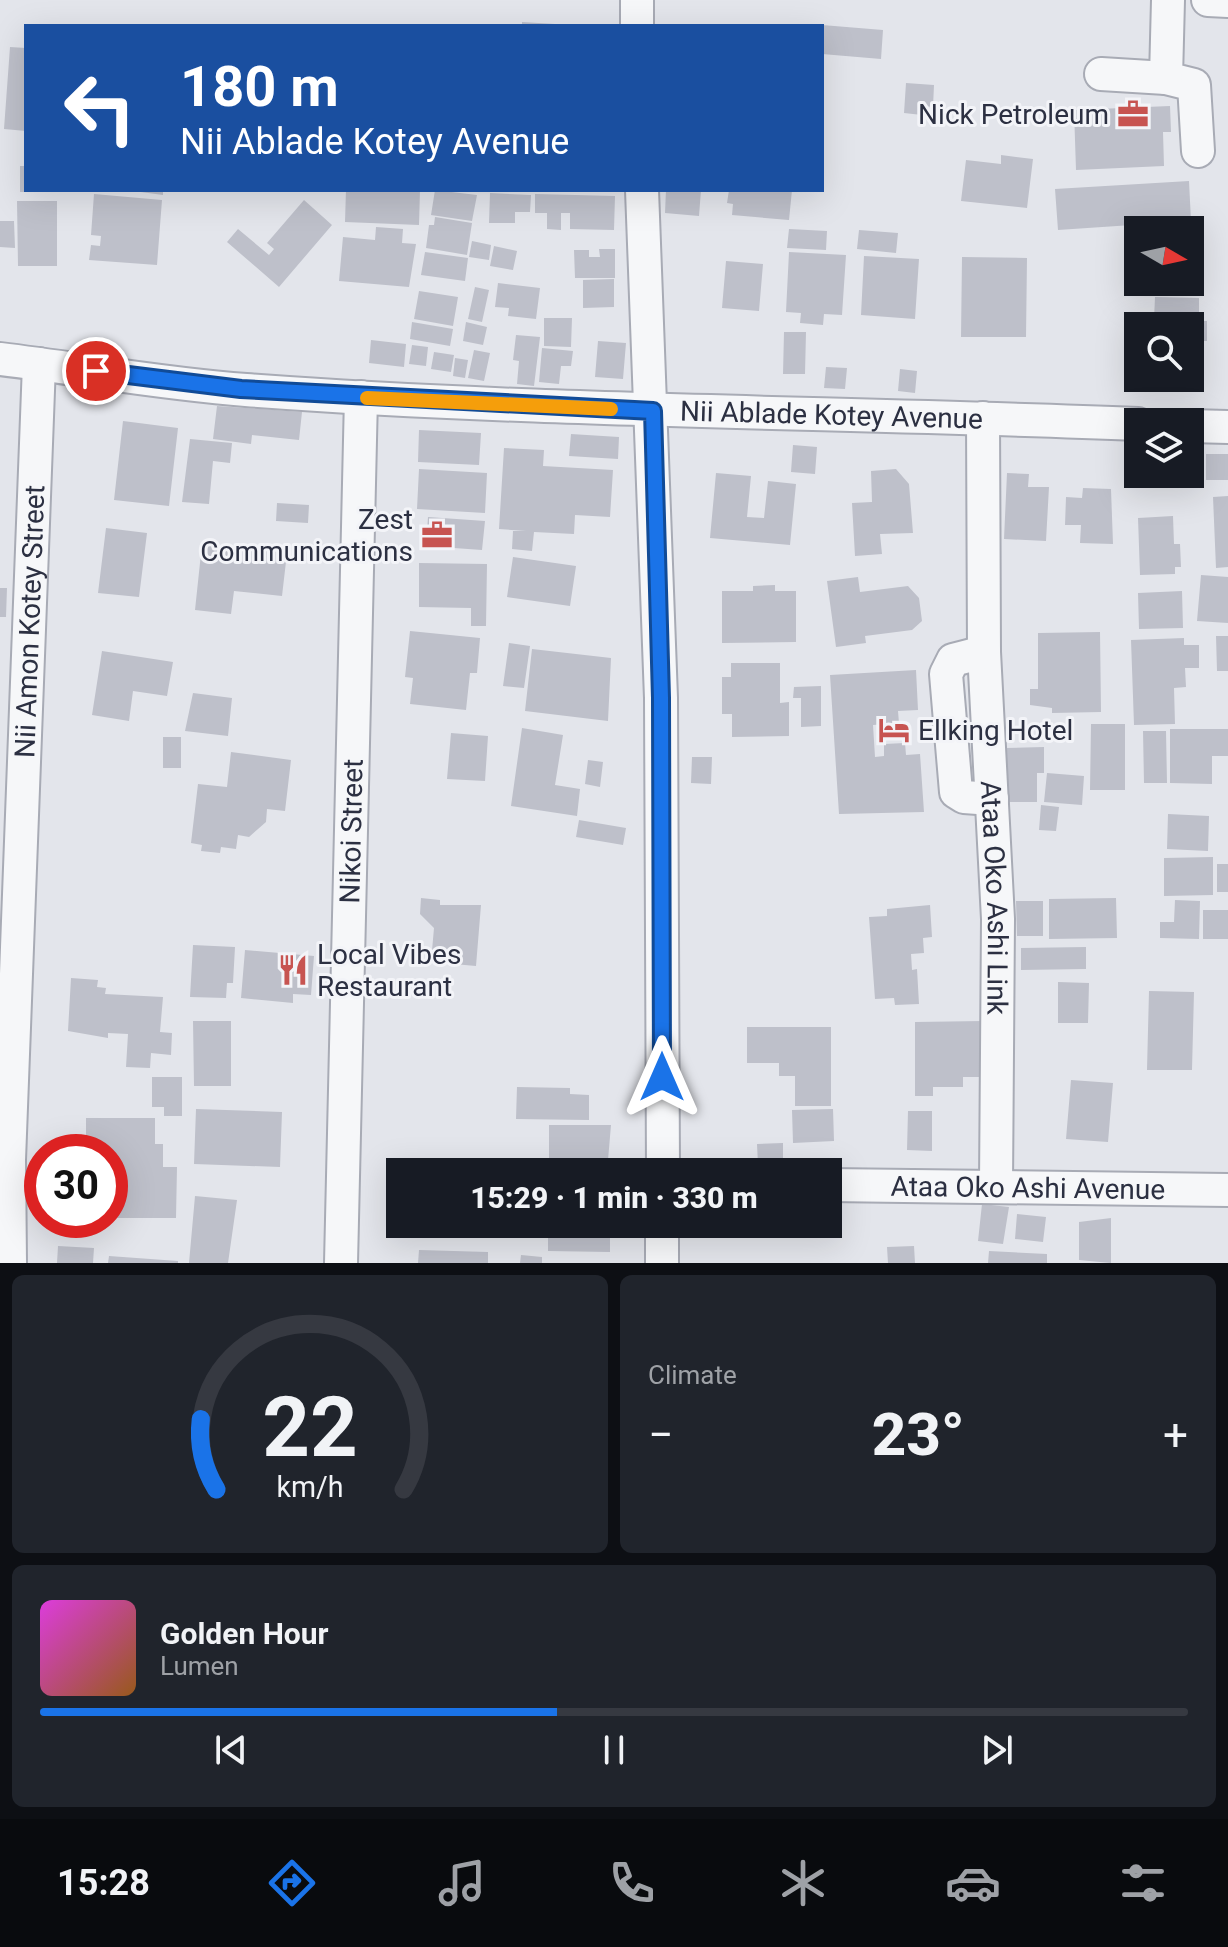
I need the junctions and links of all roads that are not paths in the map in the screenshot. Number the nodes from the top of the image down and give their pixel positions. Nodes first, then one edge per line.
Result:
1 (637, 0) edge
2 (1168, 0) edge
3 (1208, 0) edge
4 (1228, 1) edge
5 (637, 24) edge
6 (1101, 74) dead end
7 (1166, 78) junction
8 (1198, 151) dead end
9 (642, 192) edge
10 (0, 359) edge
11 (39, 364) junction
12 (361, 397) junction
13 (653, 411) junction
14 (983, 418) junction
15 (1124, 423) edge
16 (1204, 426) edge
17 (1228, 427) edge
18 (663, 1158) edge
19 (5, 1159) edge
20 (842, 1185) edge
21 (996, 1185) junction
22 (1228, 1190) edge
23 (662, 1238) edge
24 (10, 1263) edge
25 (341, 1263) edge
26 (662, 1263) edge

1 - 5 street
2 - 7 street
3 - 4 street
6 - 7 street
7 - 8 street
9 - 13 street
10 - 11 street, Nii Ablade Kotey Avenue
11 - 12 street, Nii Ablade Kotey Avenue
11 - 19 street, Nii Amon Kotey Street
12 - 13 street, Nii Ablade Kotey Avenue
12 - 25 street, Nikoi Street
13 - 14 street, Nii Ablade Kotey Avenue
13 - 18 street
14 - 15 street, Nii Ablade Kotey Avenue
14 - 21 street, Ataa Oko Ashi Link
16 - 17 street
19 - 24 street, Nii Amon Kotey Street
20 - 21 street, Ataa Oko Ashi Avenue
21 - 22 street, Ataa Oko Ashi Avenue
23 - 26 street

